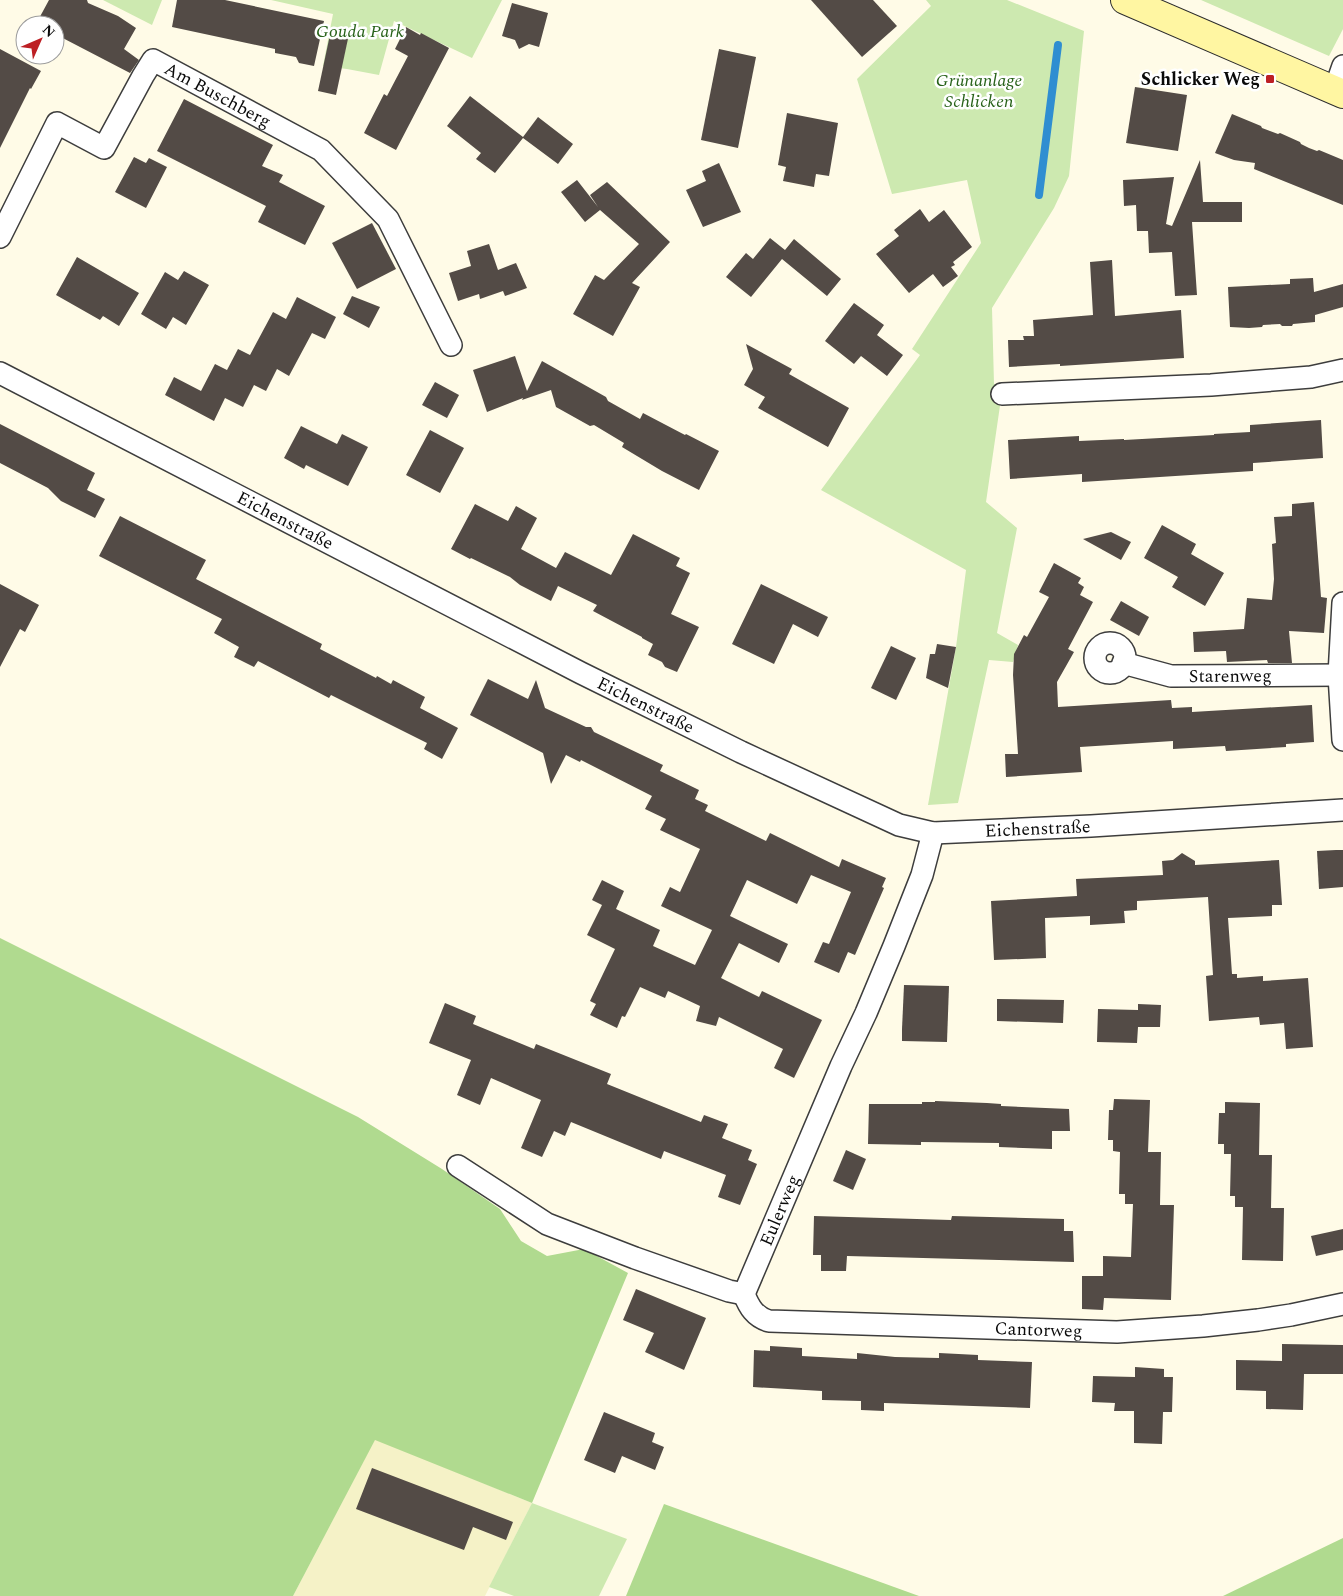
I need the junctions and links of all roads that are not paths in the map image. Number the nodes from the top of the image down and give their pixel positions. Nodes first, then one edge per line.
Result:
1 (1125, 0) edge
2 (1340, 83) edge
3 (0, 237) edge
4 (451, 345) dead end
5 (1343, 370) edge
6 (0, 373) edge
7 (1002, 394) dead end
8 (1343, 603) edge
9 (1124, 663) dead end
10 (1339, 675) junction
11 (1343, 740) edge
12 (1343, 810) edge
13 (933, 833) junction
14 (458, 1166) dead end
15 (744, 1294) junction
16 (1343, 1304) edge

1 - 2 main road
3 - 4 street, Am Buschberg
5 - 7 street
6 - 13 street, Eichenstraße
8 - 10 street
9 - 10 street, Starenweg
10 - 11 street
12 - 13 street, Eichenstraße
13 - 15 street, Eulerweg
14 - 15 street
15 - 16 street, Cantorweg

